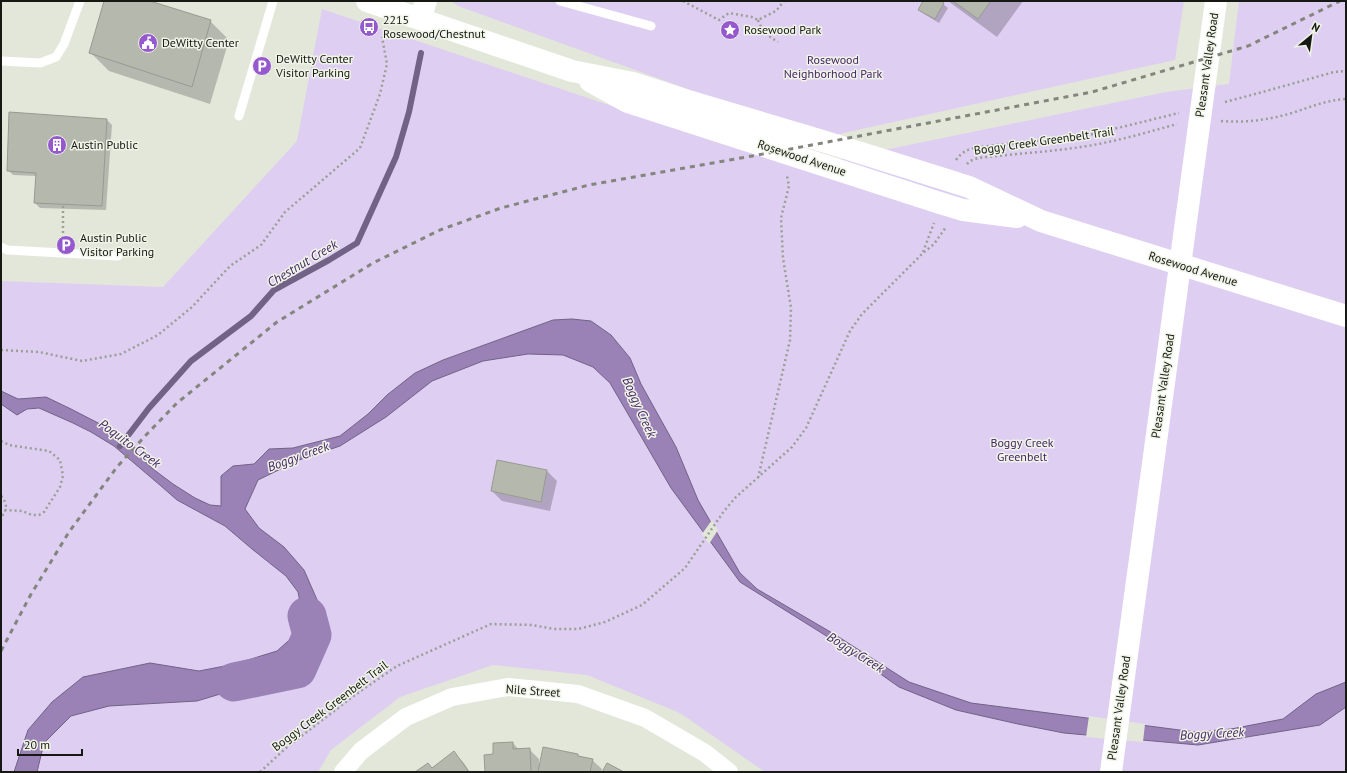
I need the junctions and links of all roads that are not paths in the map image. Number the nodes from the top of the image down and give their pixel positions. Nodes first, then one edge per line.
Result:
1 (80, 1) edge
2 (273, 1) edge
3 (367, 1) edge
4 (560, 1) edge
5 (1216, 1) edge
6 (423, 10) edge
7 (650, 26) dead end
8 (1, 61) edge
9 (239, 116) dead end
10 (1, 247) edge
11 (118, 256) dead end
12 (1346, 316) edge
13 (343, 772) edge
14 (729, 772) edge
15 (1111, 772) edge

1 - 8 lane
2 - 9 lane
3 - 6 street, Rosewood Avenue
4 - 7 lane
5 - 15 street, Pleasant Valley Road
6 - 12 street, Rosewood Avenue
10 - 11 lane
13 - 14 street, Nile Street

